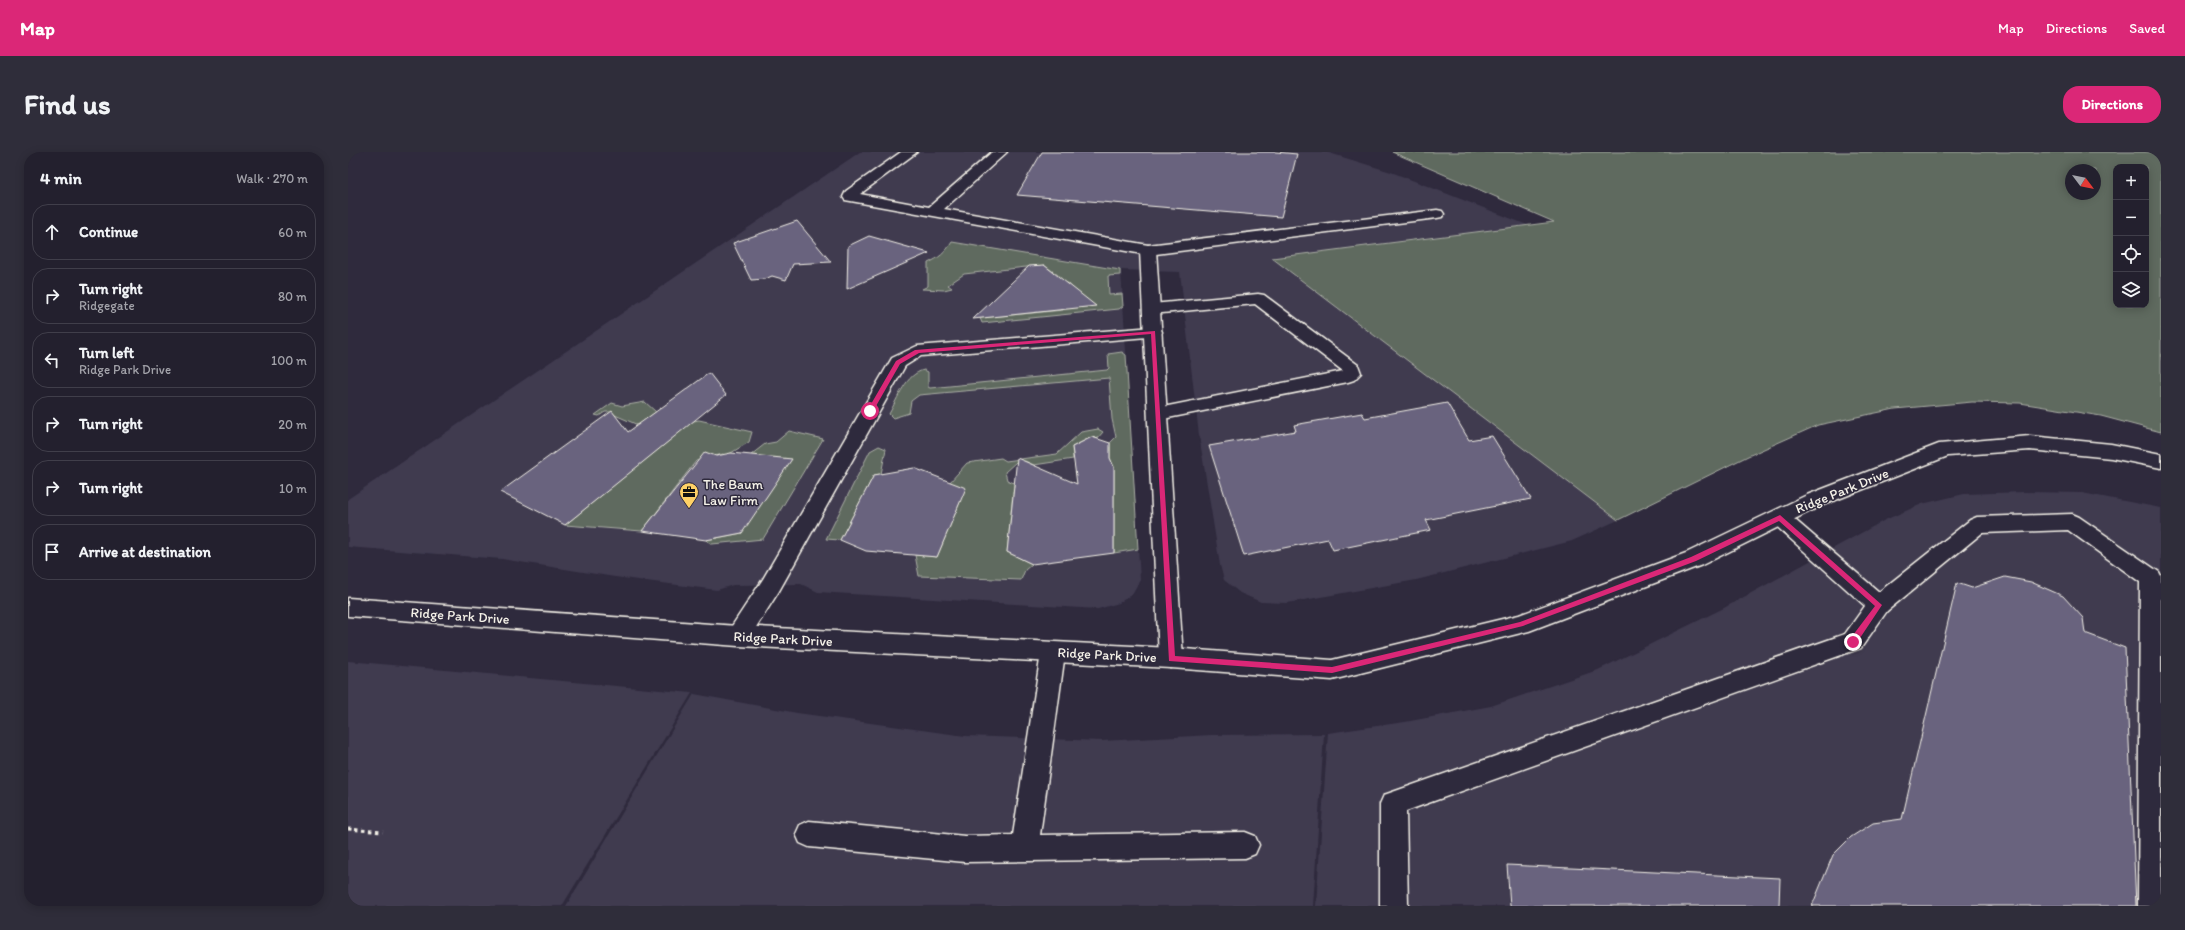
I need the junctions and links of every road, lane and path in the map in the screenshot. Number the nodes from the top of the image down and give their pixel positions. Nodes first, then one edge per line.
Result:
1 (910, 152) edge
2 (1000, 152) edge
3 (932, 212) junction
4 (1436, 214) dead end
5 (1148, 250) junction
6 (1152, 309) junction
7 (1153, 332) junction
8 (1158, 414) junction
9 (2161, 461) edge
10 (1780, 518) junction
11 (1879, 605) junction
12 (348, 607) edge
13 (738, 636) junction
14 (1053, 653) junction
15 (1171, 658) junction
16 (348, 829) edge
17 (383, 832) dead end
18 (809, 834) dead end
19 (1245, 845) dead end
20 (1025, 848) junction
21 (1394, 906) edge
22 (2152, 906) edge

1 - 3 lane
2 - 3 lane
3 - 5 lane
4 - 5 lane
5 - 6 street
6 - 7 street
6 - 8 lane
7 - 8 street
7 - 13 lane
8 - 15 street
9 - 10 street, Ridge Park Drive
10 - 11 lane
10 - 15 street, Ridge Park Drive
11 - 21 lane
11 - 22 lane
12 - 13 street, Ridge Park Drive
13 - 14 street, Ridge Park Drive
14 - 15 street, Ridge Park Drive
14 - 20 lane
16 - 17 path
18 - 20 lane
19 - 20 lane

